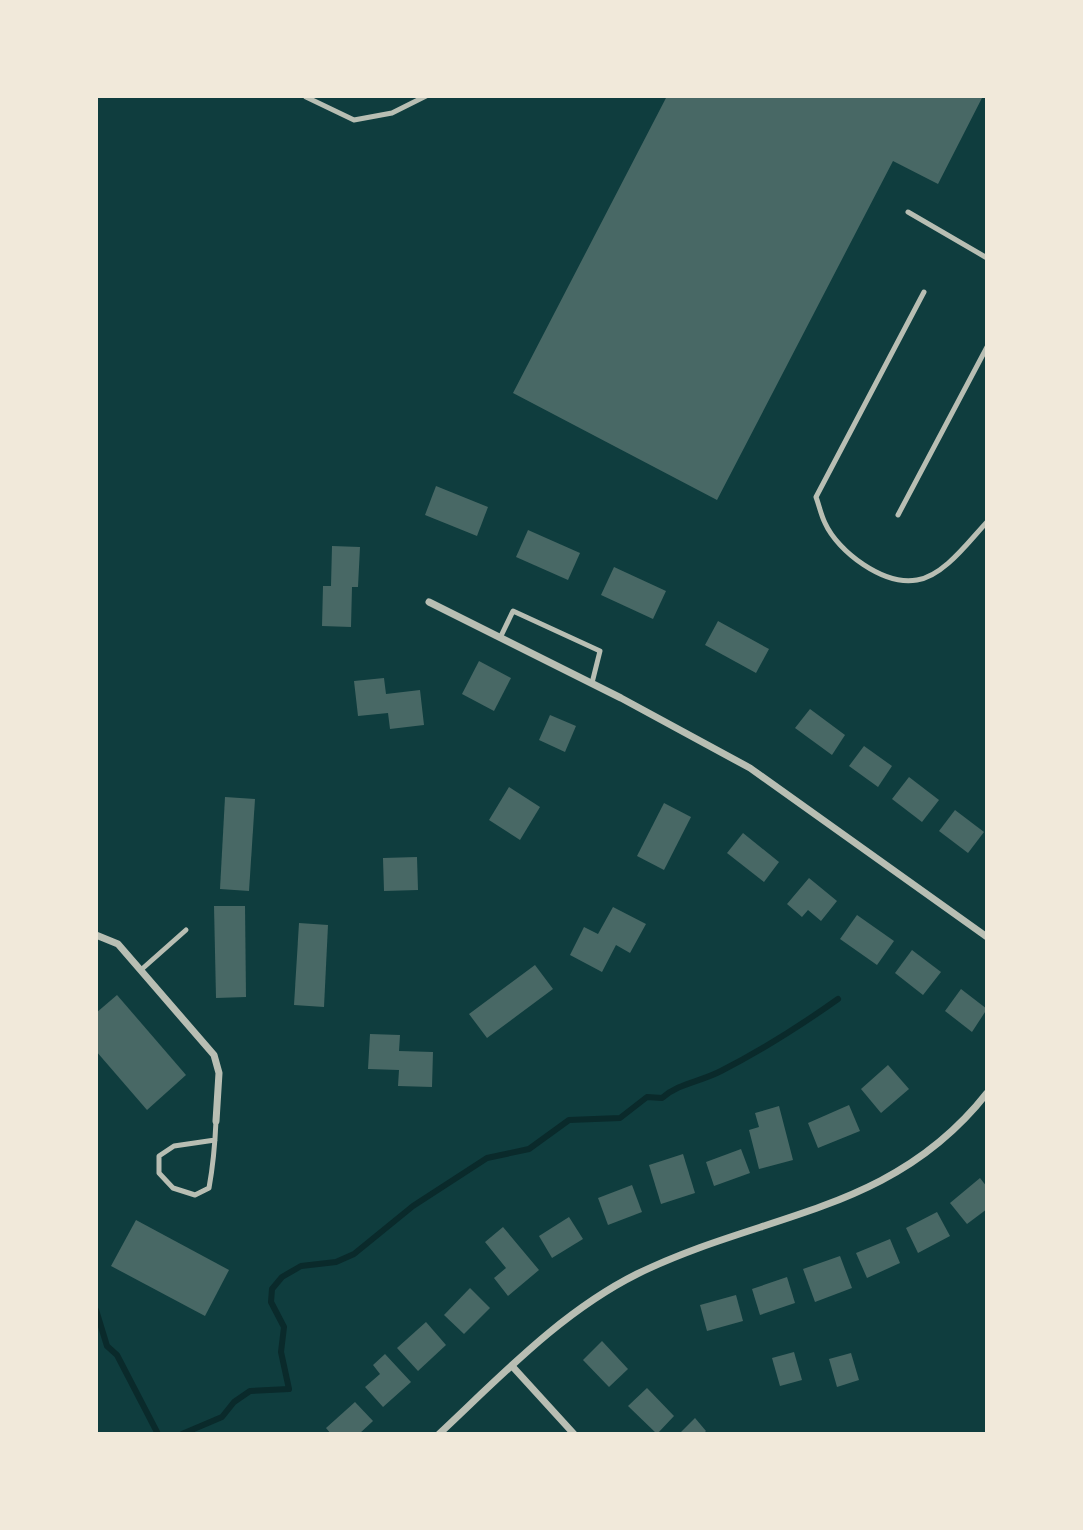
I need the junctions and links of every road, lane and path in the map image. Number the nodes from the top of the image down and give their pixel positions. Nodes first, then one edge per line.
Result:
1 (426, 96) edge
2 (306, 97) edge
3 (908, 212) dead end
4 (987, 258) edge
5 (924, 292) dead end
6 (987, 347) edge
7 (898, 515) dead end
8 (987, 522) edge
9 (429, 602) dead end
10 (500, 638) junction
11 (592, 683) junction
12 (186, 930) dead end
13 (96, 935) edge
14 (987, 937) edge
15 (142, 969) junction
16 (987, 1093) edge
17 (216, 1121) joint
18 (215, 1140) junction
19 (512, 1366) junction
20 (439, 1434) edge
21 (573, 1434) edge

1 - 2 lane
3 - 4 lane
5 - 8 lane
6 - 7 lane
9 - 10 street
10 - 11 street
10 - 11 lane
11 - 14 street
12 - 15 lane
13 - 15 street
15 - 17 street
16 - 19 street
17 - 18 lane
18 - 18 lane
19 - 20 street
19 - 21 street

